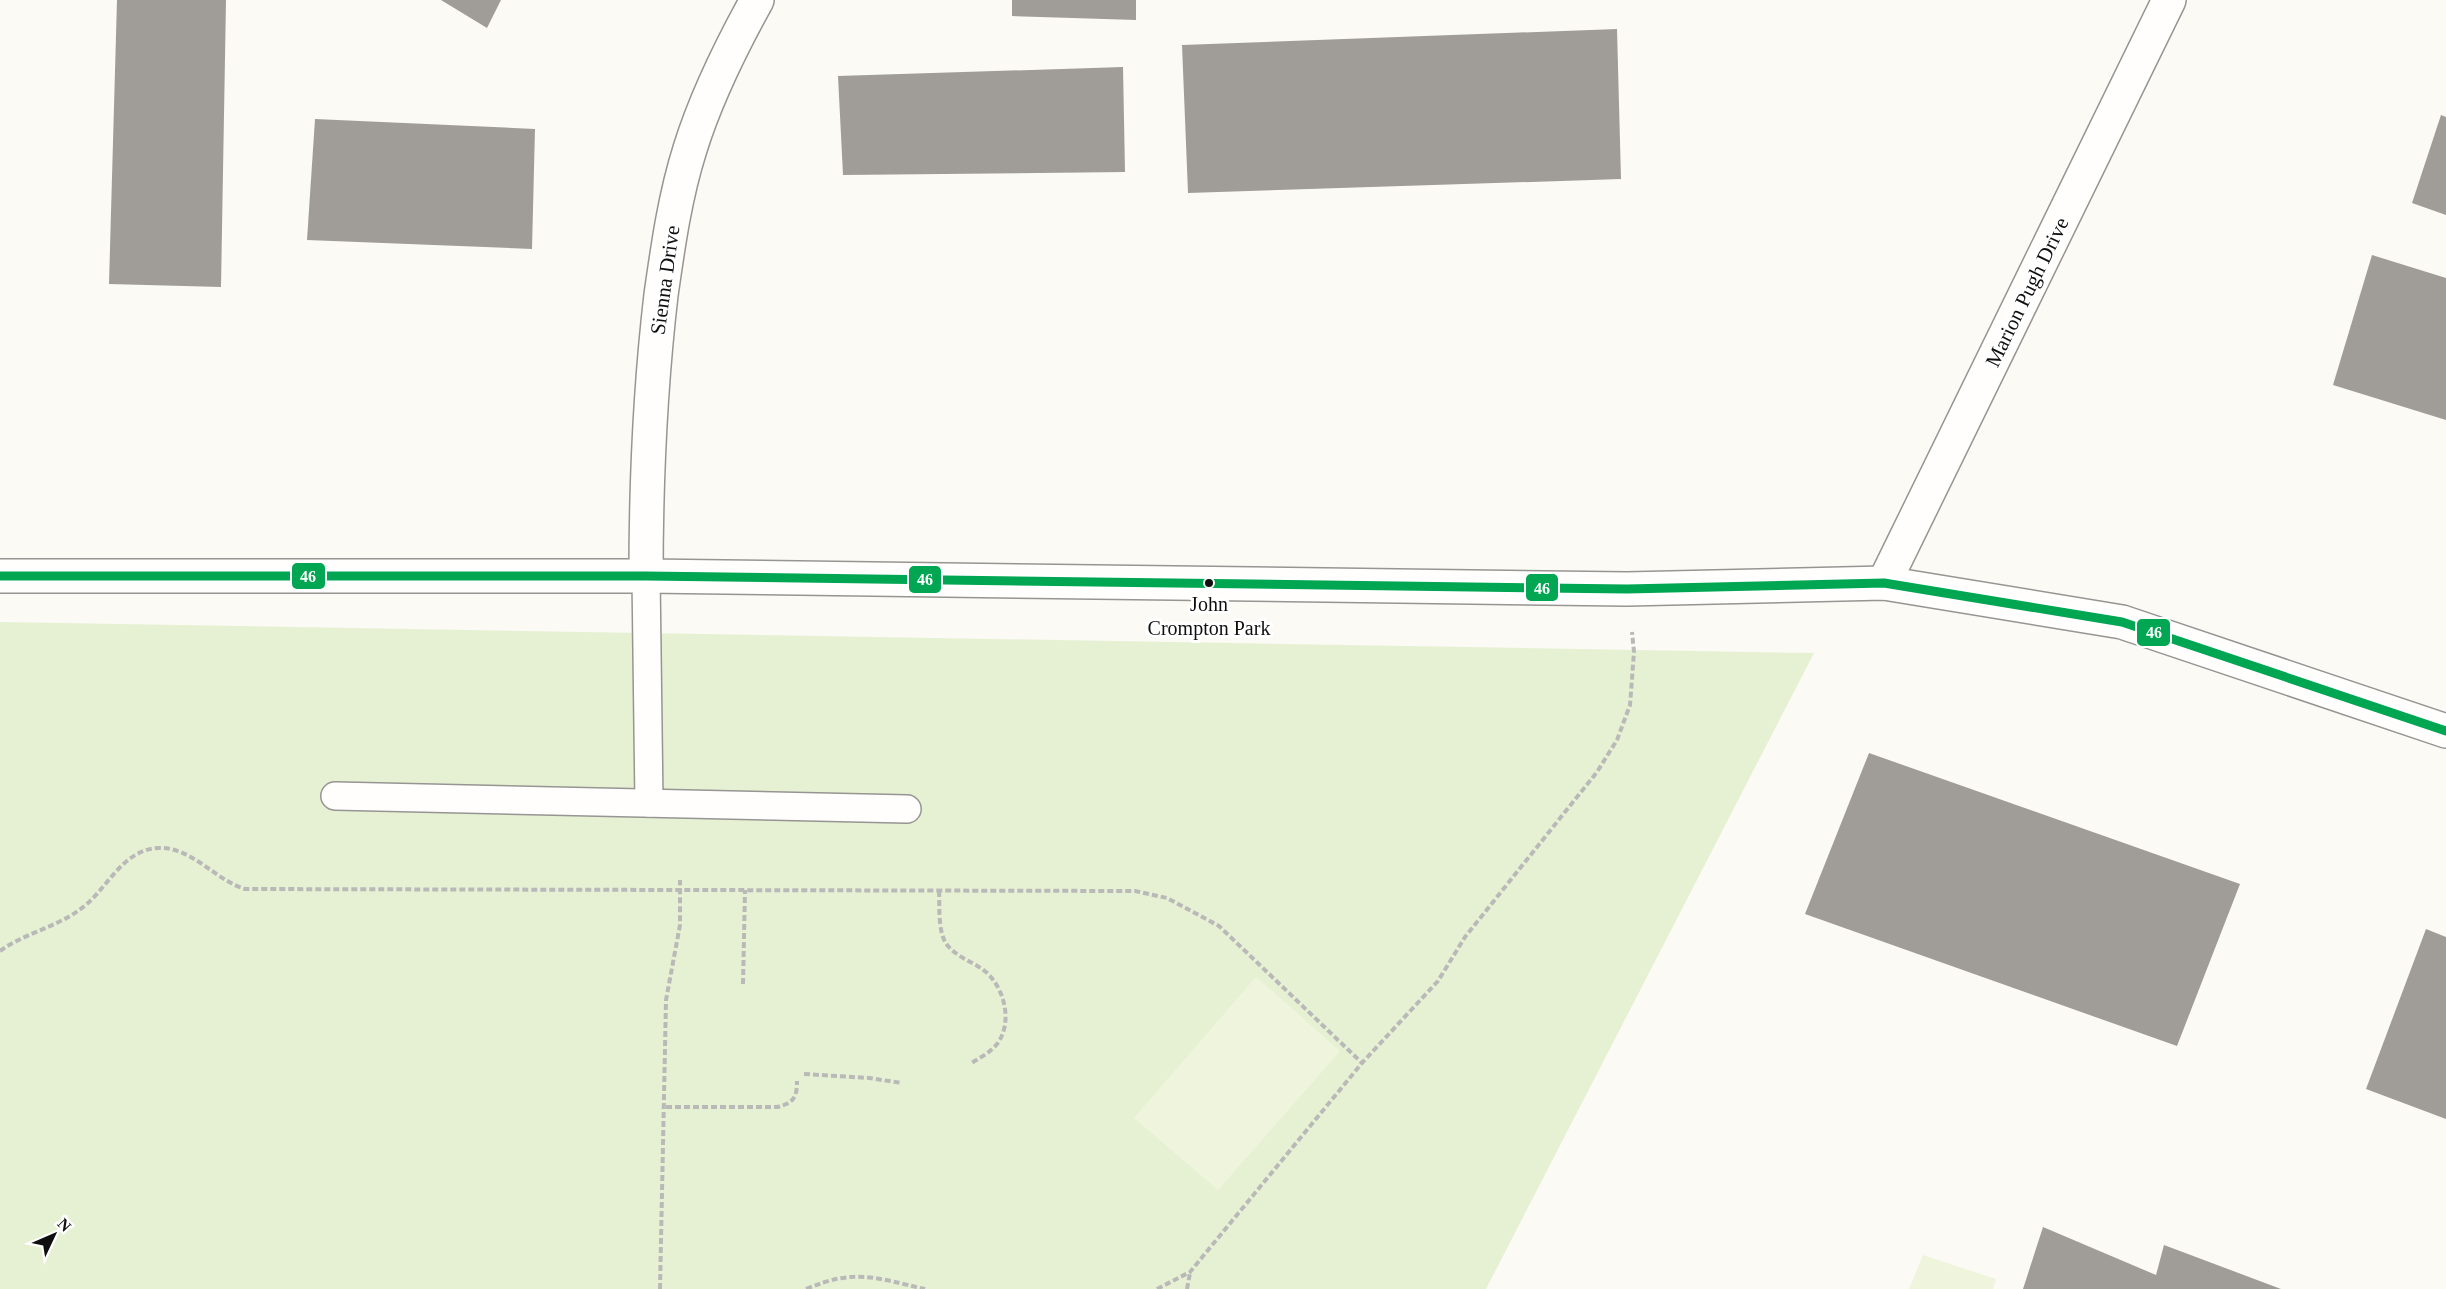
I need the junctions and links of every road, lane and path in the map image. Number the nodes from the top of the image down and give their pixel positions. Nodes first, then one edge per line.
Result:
1 (757, 0) edge
2 (2169, 0) edge
3 (0, 576) edge
4 (646, 576) junction
5 (1884, 583) junction
6 (1628, 589) junction
7 (2446, 731) edge
8 (335, 796) dead end
9 (649, 803) junction
10 (907, 809) dead end
11 (681, 880) dead end
12 (681, 890) junction
13 (745, 890) junction
14 (939, 891) junction
15 (0, 951) edge
16 (743, 984) dead end
17 (1362, 1063) junction
18 (970, 1064) dead end
19 (804, 1074) dead end
20 (797, 1081) dead end
21 (902, 1083) dead end
22 (666, 1107) junction
23 (1190, 1272) junction
24 (660, 1289) edge
25 (806, 1289) edge
26 (925, 1289) edge
27 (1157, 1289) edge
28 (1187, 1289) edge

1 - 4 street, Sienna Drive
2 - 5 street, Marion Pugh Drive
3 - 4 street
4 - 6 street
4 - 9 lane
5 - 6 street
5 - 7 street
6 - 17 path
8 - 9 lane
9 - 10 lane
11 - 12 path
12 - 13 path
12 - 15 path
12 - 22 path
13 - 14 path
13 - 16 path
14 - 17 path
14 - 18 path
17 - 23 path
19 - 21 path
20 - 22 path
22 - 24 path
23 - 27 path
23 - 28 path
25 - 26 path

